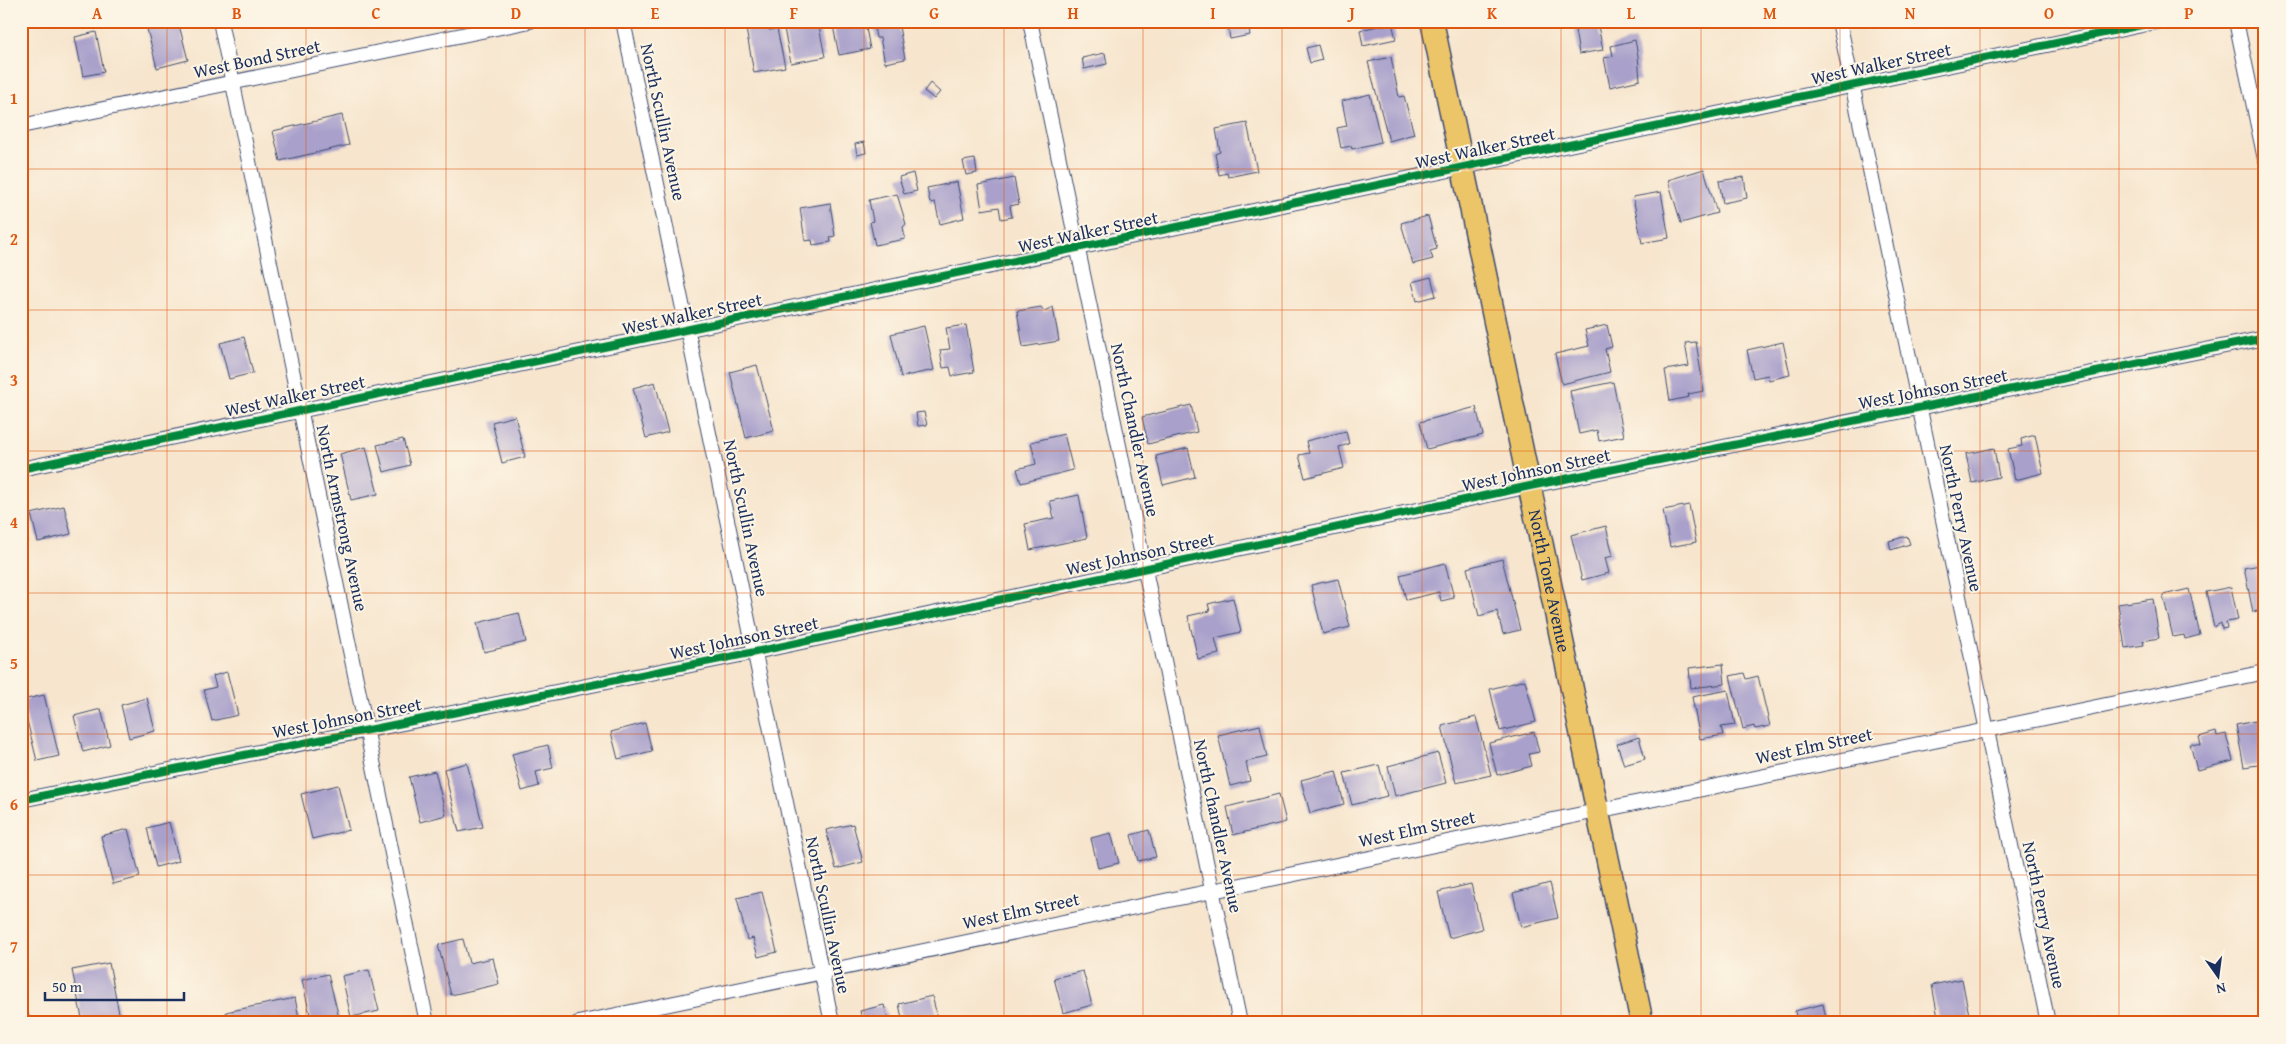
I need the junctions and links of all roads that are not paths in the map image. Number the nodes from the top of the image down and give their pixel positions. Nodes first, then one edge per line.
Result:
1 (220, 21) edge
2 (530, 21) edge
3 (623, 21) edge
4 (1030, 21) edge
5 (1432, 21) edge
6 (1839, 21) edge
7 (2161, 21) edge
8 (2236, 21) edge
9 (232, 83) junction
10 (1852, 85) junction
11 (21, 126) edge
12 (2265, 159) edge
13 (1464, 167) junction
14 (1078, 249) junction
15 (688, 330) junction
16 (2265, 338) edge
17 (1919, 406) junction
18 (300, 410) junction
19 (21, 469) edge
20 (1530, 486) junction
21 (1145, 568) junction
22 (755, 652) junction
23 (2265, 672) edge
24 (366, 729) junction
25 (1986, 729) junction
26 (21, 800) edge
27 (1597, 811) junction
28 (1212, 890) junction
29 (821, 971) junction
30 (21, 1016) edge
31 (23, 1023) edge
32 (427, 1023) edge
33 (578, 1023) edge
34 (832, 1023) edge
35 (1240, 1023) edge
36 (1642, 1023) edge
37 (2048, 1023) edge

1 - 9 street, North Armstrong Avenue
2 - 9 street, West Bond Street
3 - 15 street, North Scullin Avenue
4 - 14 street, North Chandler Avenue
5 - 13 main road, North Tone Avenue
6 - 10 street, North Perry Avenue
7 - 10 street, West Walker Street
8 - 12 street
9 - 11 street, West Bond Street
9 - 18 street, North Armstrong Avenue
10 - 13 street, West Walker Street
10 - 17 street, North Perry Avenue
13 - 14 street, West Walker Street
13 - 20 main road, North Tone Avenue
14 - 15 street, West Walker Street
14 - 21 street, North Chandler Avenue
15 - 18 street, West Walker Street
15 - 22 street, North Scullin Avenue
16 - 17 street, West Johnson Street
17 - 20 street, West Johnson Street
17 - 25 street, North Perry Avenue
18 - 19 street, West Walker Street
18 - 24 street, North Armstrong Avenue
20 - 21 street, West Johnson Street
20 - 27 main road, North Tone Avenue
21 - 22 street, West Johnson Street
21 - 28 street, North Chandler Avenue
22 - 24 street, West Johnson Street
22 - 29 street, North Scullin Avenue
23 - 25 street, West Elm Street
24 - 26 street, West Johnson Street
24 - 32 street, North Armstrong Avenue
25 - 27 street, West Elm Street
25 - 37 street, North Perry Avenue
27 - 28 street, West Elm Street
27 - 36 main road, North Tone Avenue
28 - 29 street, West Elm Street
28 - 35 street, North Chandler Avenue
29 - 33 street, West Elm Street
29 - 34 street, North Scullin Avenue
30 - 31 street

